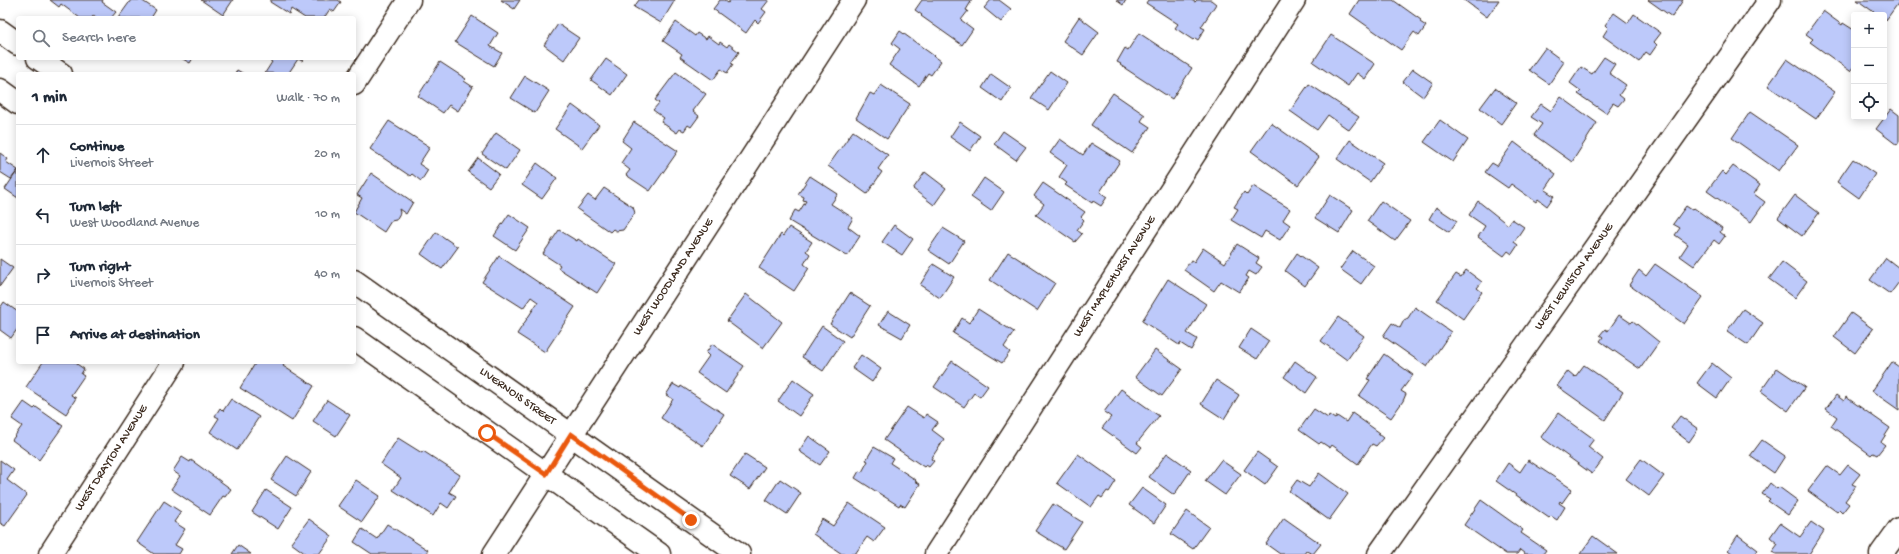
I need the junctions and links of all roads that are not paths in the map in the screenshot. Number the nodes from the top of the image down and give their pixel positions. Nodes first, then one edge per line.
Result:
1 (408, 0) edge
2 (854, 0) edge
3 (1294, 0) edge
4 (1770, 0) edge
5 (0, 31) edge
6 (16, 43) edge
7 (41, 60) edge
8 (58, 72) edge
9 (356, 81) edge
10 (0, 90) edge
11 (16, 102) edge
12 (356, 282) edge
13 (356, 339) edge
14 (173, 364) edge
15 (571, 434) junction
16 (546, 474) junction
17 (1899, 529) edge
18 (50, 554) edge
19 (494, 554) edge
20 (659, 554) edge
21 (740, 554) edge
22 (936, 554) edge
23 (1379, 554) edge
24 (1881, 554) edge

1 - 9 street
2 - 15 street, WEST WOODLAND AVENUE
3 - 22 street, WEST MAPLEHURST AVENUE
4 - 23 street, WEST LEWISTON AVENUE
5 - 6 street
7 - 8 street
10 - 11 street
12 - 15 street, LIVERNOIS STREET
13 - 16 street
14 - 18 street, WEST DRAYTON AVENUE
15 - 16 street, WEST WOODLAND AVENUE
15 - 21 street, LIVERNOIS STREET
16 - 19 street, WEST WOODLAND AVENUE
16 - 20 street
17 - 24 street

